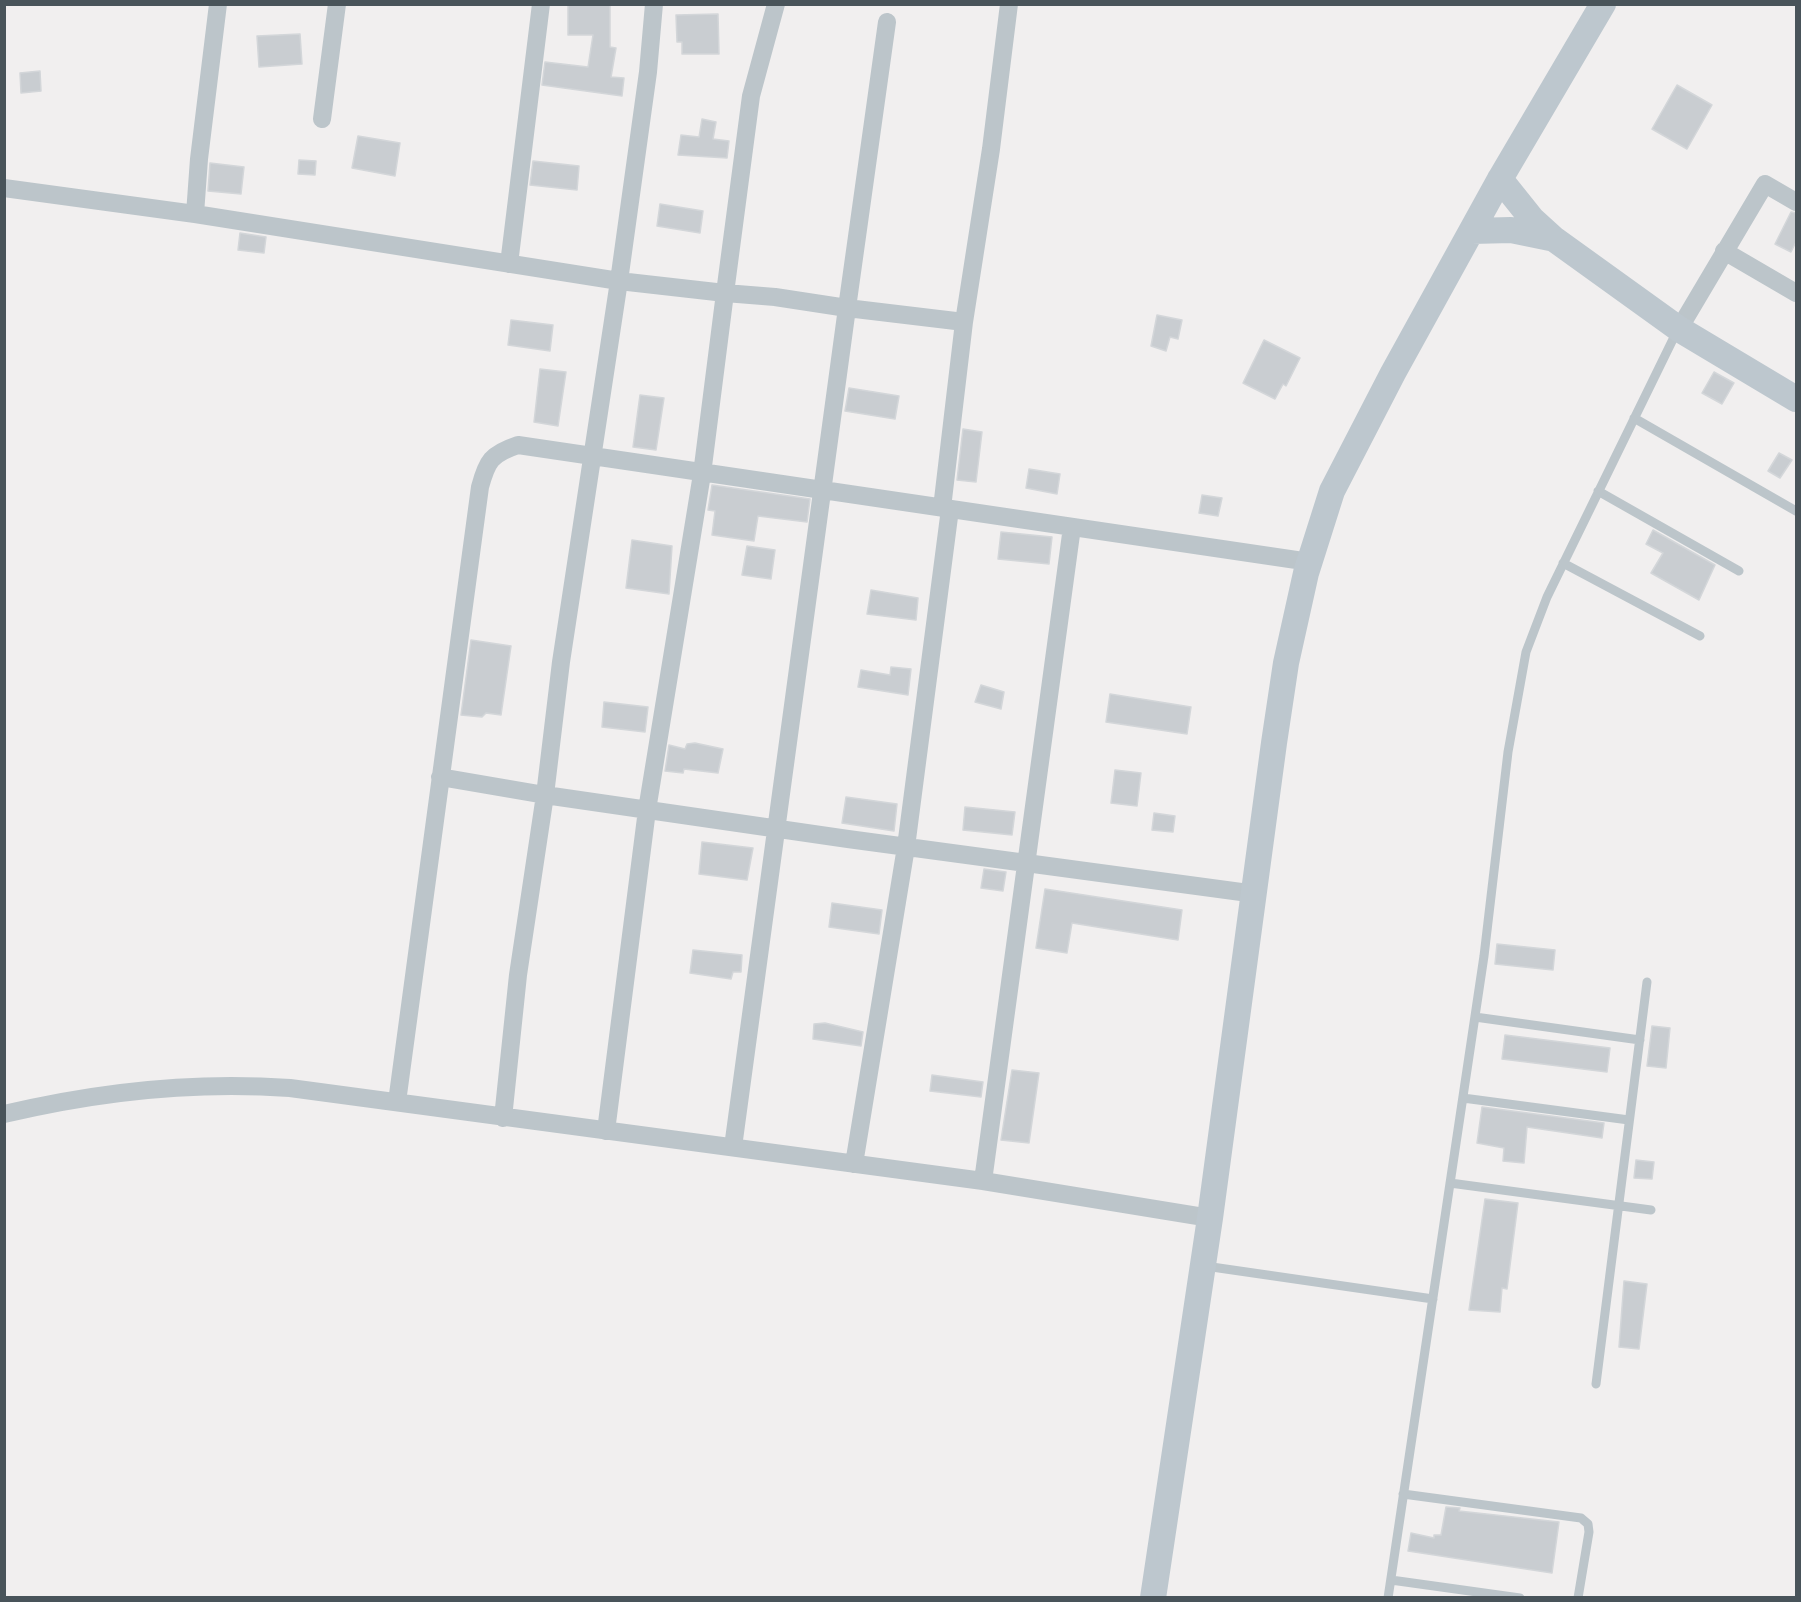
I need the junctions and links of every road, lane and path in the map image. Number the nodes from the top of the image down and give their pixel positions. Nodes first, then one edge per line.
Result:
1 (218, 4) edge
2 (337, 4) edge
3 (541, 4) edge
4 (654, 4) edge
5 (776, 4) edge
6 (1009, 4) edge
7 (1603, 4) edge
8 (887, 22) dead end
9 (322, 118) dead end
10 (1500, 179) junction
11 (4, 188) edge
12 (1797, 202) edge
13 (195, 214) junction
14 (1472, 231) junction
15 (1554, 239) junction
16 (1724, 251) junction
17 (509, 264) junction
18 (619, 281) junction
19 (725, 293) junction
20 (1797, 293) edge
21 (847, 308) junction
22 (964, 322) junction
23 (1678, 328) junction
24 (1797, 399) edge
25 (1634, 418) junction
26 (592, 458) junction
27 (702, 474) junction
28 (823, 490) junction
29 (1598, 492) junction
30 (946, 508) junction
31 (1797, 511) edge
32 (1072, 527) junction
33 (1310, 562) junction
34 (1563, 562) junction
35 (1739, 571) dead end
36 (1700, 636) dead end
37 (440, 777) junction
38 (545, 795) junction
39 (647, 810) junction
40 (775, 828) junction
41 (906, 847) junction
42 (1027, 864) junction
43 (1256, 894) junction
44 (1647, 982) dead end
45 (1475, 1017) junction
46 (1640, 1040) junction
47 (1463, 1098) junction
48 (397, 1102) junction
49 (4, 1114) edge
50 (503, 1118) junction
51 (1629, 1120) junction
52 (606, 1131) junction
53 (733, 1147) junction
54 (854, 1164) junction
55 (983, 1181) junction
56 (1450, 1184) junction
57 (1618, 1205) junction
58 (1651, 1210) dead end
59 (1210, 1218) junction
60 (1202, 1266) junction
61 (1432, 1299) junction
62 (1596, 1384) dead end
63 (1403, 1494) junction
64 (1391, 1580) junction
65 (1153, 1598) edge
66 (1388, 1598) edge
67 (1520, 1598) edge
68 (1578, 1598) edge

1 - 13 street
2 - 9 street
3 - 17 street
4 - 18 street
5 - 19 street
6 - 22 street
7 - 10 main road
8 - 21 street
10 - 14 main road
10 - 15 main road
11 - 13 street
12 - 16 street
13 - 17 street
14 - 15 main road
14 - 33 main road
15 - 23 main road
16 - 20 street
16 - 23 street
17 - 18 street
18 - 19 street
18 - 26 street
19 - 21 street
19 - 27 street
21 - 22 street
21 - 28 street
22 - 30 street
23 - 24 main road
23 - 25 lane
25 - 29 lane
25 - 31 lane
26 - 27 street
26 - 37 street
26 - 38 street
27 - 28 street
27 - 39 street
28 - 30 street
28 - 40 street
29 - 34 lane
29 - 35 lane
30 - 32 street
30 - 41 street
32 - 33 street
32 - 42 street
33 - 43 main road
34 - 36 lane
34 - 45 lane
37 - 38 street
37 - 48 street
38 - 39 street
38 - 50 street
39 - 40 street
39 - 52 street
40 - 41 street
40 - 53 street
41 - 42 street
41 - 54 street
42 - 43 street
42 - 55 street
43 - 59 main road
44 - 46 lane
45 - 46 lane
45 - 47 lane
46 - 51 lane
47 - 51 lane
47 - 56 lane
48 - 49 street
48 - 50 street
50 - 52 street
51 - 57 lane
52 - 53 street
53 - 54 street
54 - 55 street
55 - 59 street
56 - 57 lane
56 - 61 lane
57 - 58 lane
57 - 62 lane
59 - 60 main road
60 - 61 lane
60 - 65 main road
61 - 63 lane
63 - 64 lane
63 - 68 lane
64 - 66 lane
64 - 67 lane

